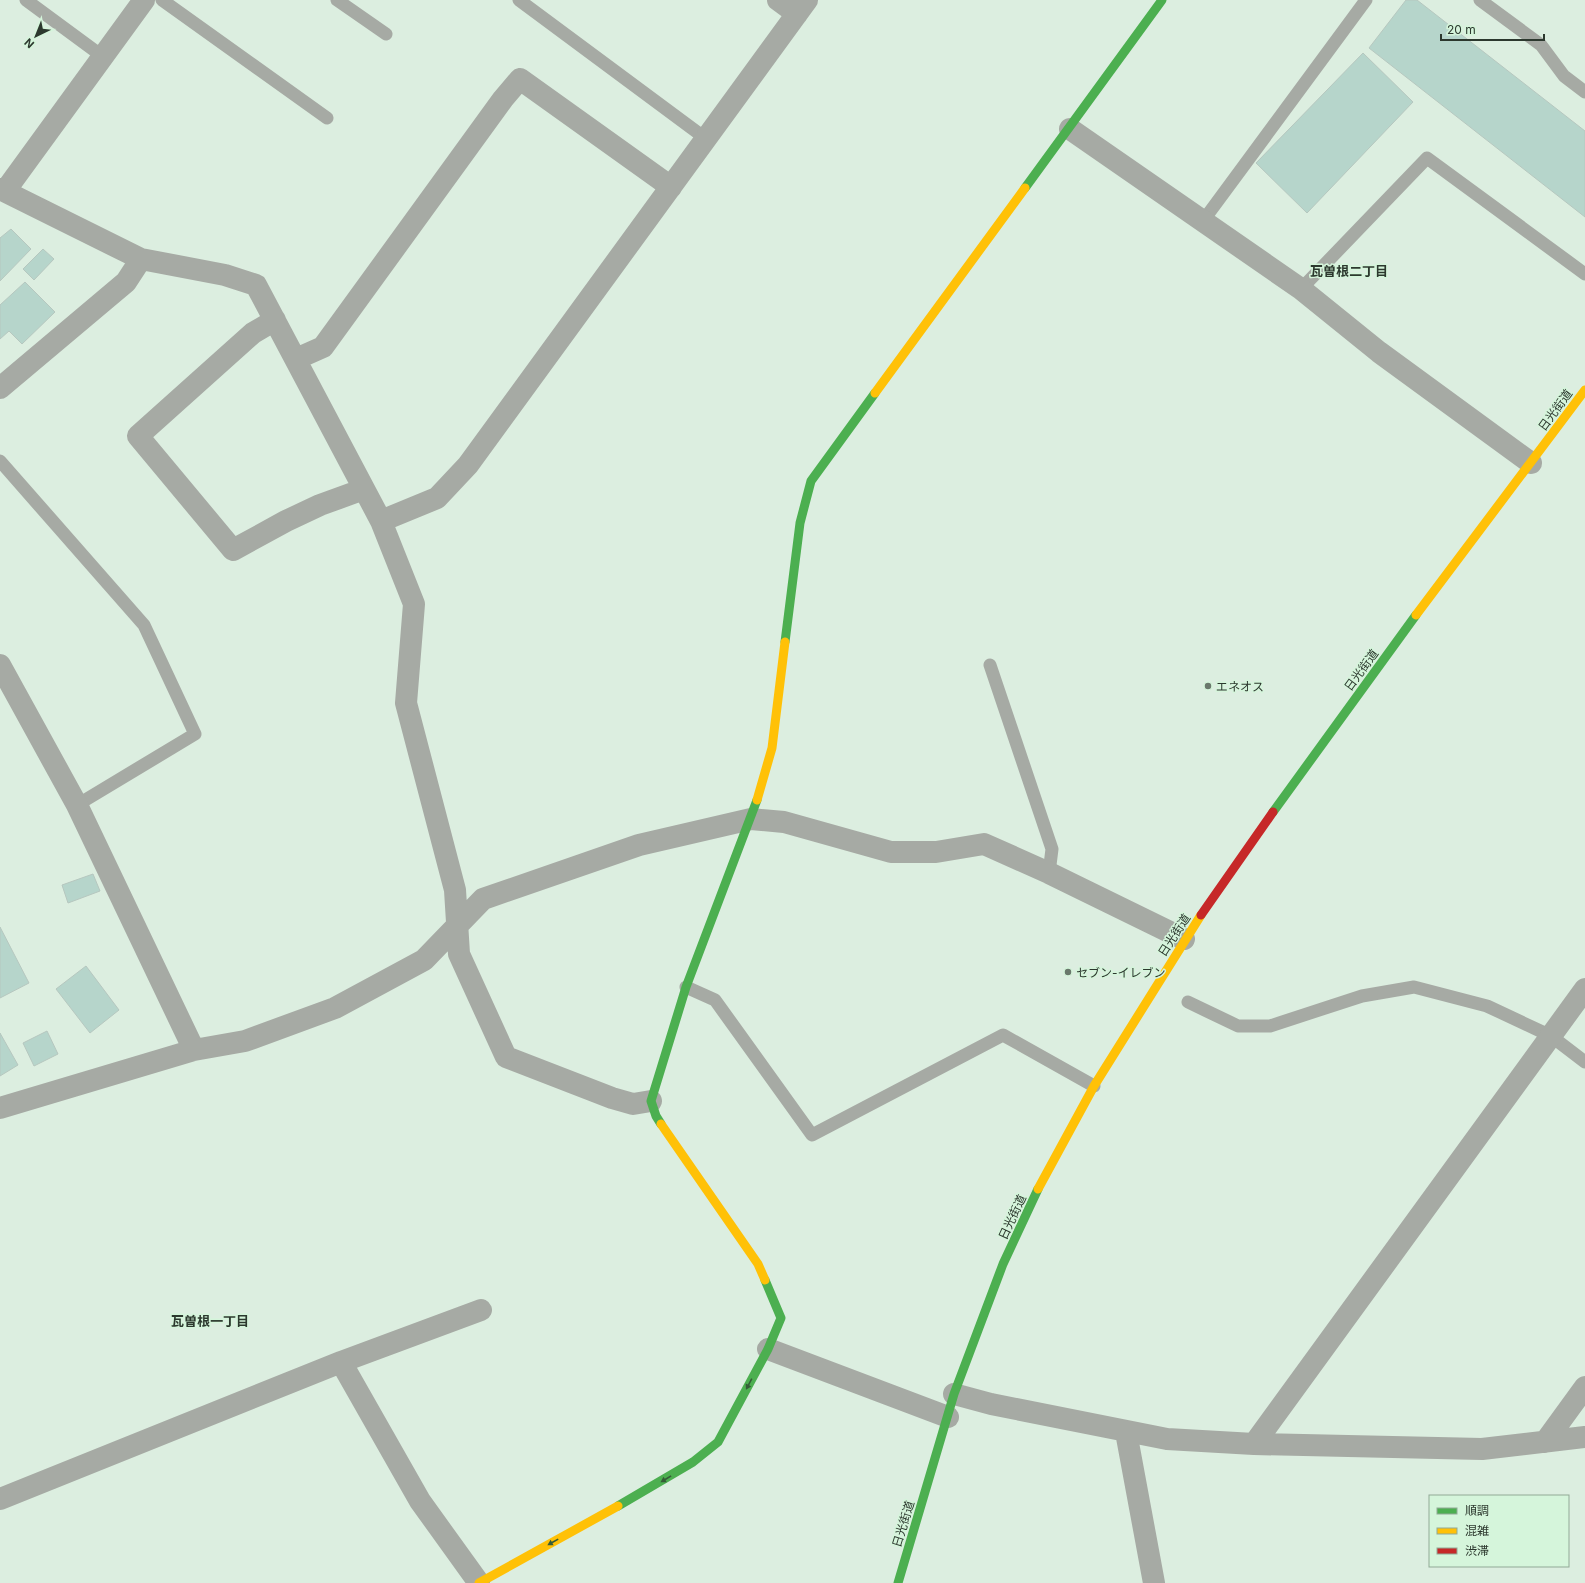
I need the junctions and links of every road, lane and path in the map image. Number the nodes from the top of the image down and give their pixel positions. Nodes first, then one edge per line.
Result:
1 (26, 0) edge
2 (144, 0) edge
3 (162, 0) edge
4 (337, 0) edge
5 (519, 0) edge
6 (778, 0) edge
7 (1162, 0) edge
8 (1366, 0) edge
9 (1480, 0) edge
10 (802, 7) edge
11 (386, 34) dead end
12 (102, 56) junction
13 (1585, 92) edge
14 (327, 118) dead end
15 (1070, 129) junction
16 (705, 138) junction
17 (671, 187) junction
18 (2, 192) edge
19 (1203, 221) junction
20 (141, 259) junction
21 (1585, 274) edge
22 (1301, 289) junction
23 (275, 320) junction
24 (296, 360) junction
25 (0, 388) edge
26 (1585, 390) edge
27 (0, 461) edge
28 (1531, 463) junction
29 (364, 489) junction
30 (381, 521) junction
31 (0, 665) edge
32 (990, 665) dead end
33 (77, 805) junction
34 (750, 818) junction
35 (1049, 873) junction
36 (456, 926) junction
37 (1184, 939) junction
38 (686, 987) junction
39 (1585, 989) edge
40 (1188, 1002) dead end
41 (1551, 1036) junction
42 (194, 1050) junction
43 (1585, 1062) edge
44 (1094, 1086) junction
45 (651, 1101) junction
46 (0, 1108) edge
47 (481, 1310) dead end
48 (768, 1349) junction
49 (341, 1362) junction
50 (1585, 1387) edge
51 (954, 1394) junction
52 (948, 1417) junction
53 (1126, 1432) junction
54 (1585, 1437) edge
55 (1545, 1442) junction
56 (1254, 1444) junction
57 (0, 1500) edge
58 (479, 1583) edge
59 (898, 1583) edge
60 (1154, 1583) edge

1 - 12 lane
2 - 12 street
3 - 14 lane
4 - 11 lane
5 - 16 lane
6 - 10 street
7 - 15 street
8 - 19 lane
9 - 13 lane
10 - 16 street
12 - 18 street
15 - 19 street
15 - 34 street
16 - 17 street
17 - 24 street
17 - 30 street
18 - 20 street
19 - 22 street
20 - 23 street
20 - 25 street
21 - 22 lane
22 - 28 street
23 - 24 street
23 - 29 street
24 - 29 street
26 - 28 street, 日光街道
27 - 33 lane
28 - 37 street, 日光街道
29 - 30 street
30 - 36 street
31 - 33 street
32 - 35 lane
33 - 42 street
34 - 35 street
34 - 36 street
34 - 38 street
35 - 37 street
36 - 42 street
36 - 45 street
37 - 44 street, 日光街道
38 - 44 lane
38 - 45 street
39 - 41 street
40 - 41 lane
41 - 43 lane
41 - 56 street
42 - 46 street
44 - 51 street, 日光街道
45 - 48 street
47 - 49 street
48 - 52 street
48 -> 58 street
49 - 57 street
49 - 58 street
50 - 55 street
51 - 52 street, 日光街道
51 - 53 street
52 - 59 street, 日光街道
53 - 56 street
53 - 60 street
54 - 55 street
55 - 56 street

